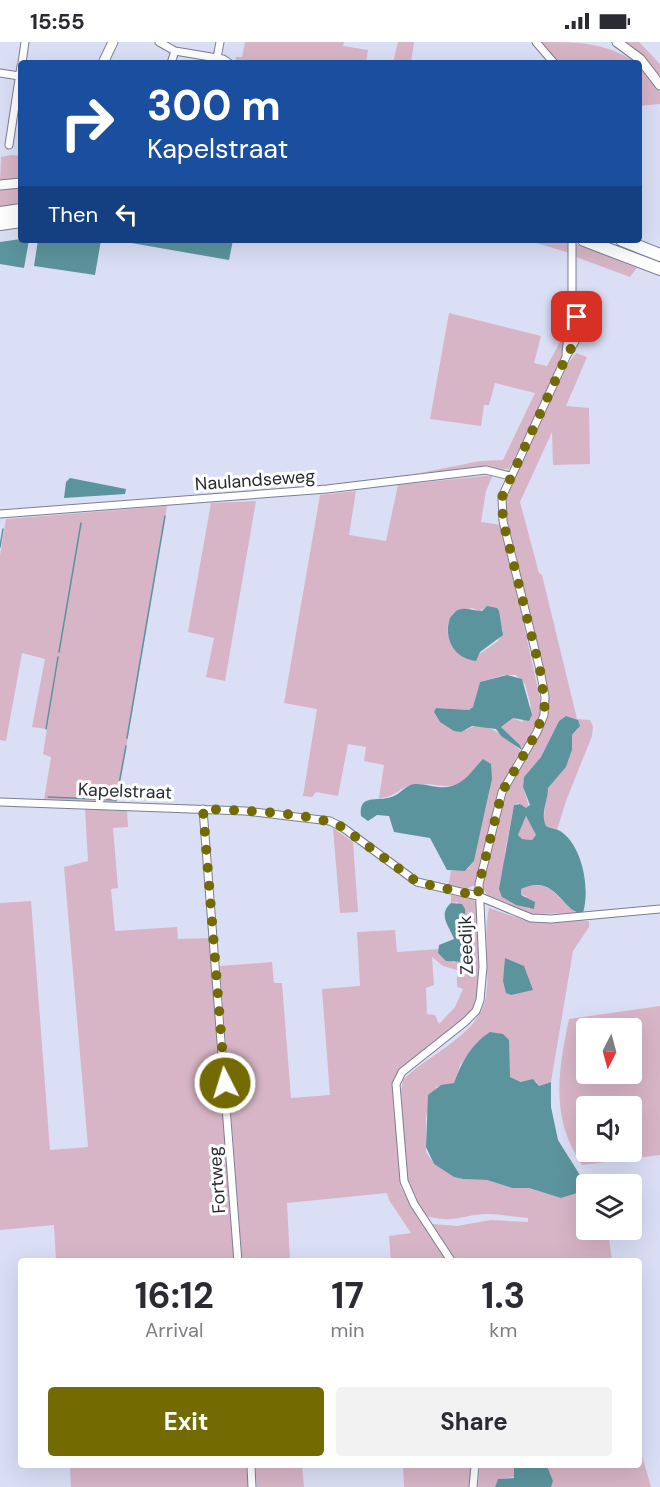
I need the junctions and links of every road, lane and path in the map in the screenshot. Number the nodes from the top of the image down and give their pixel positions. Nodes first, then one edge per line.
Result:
1 (25, 42) edge
2 (113, 42) edge
3 (159, 42) edge
4 (220, 42) edge
5 (536, 42) edge
6 (617, 42) edge
7 (175, 51) junction
8 (546, 54) junction
9 (217, 58) junction
10 (22, 60) edge
11 (104, 60) edge
12 (172, 60) edge
13 (223, 60) edge
14 (546, 60) edge
15 (551, 60) edge
16 (641, 60) edge
17 (642, 62) edge
18 (0, 73) edge
19 (18, 76) edge
20 (660, 86) edge
21 (18, 107) edge
22 (9, 145) dead end
23 (18, 183) edge
24 (0, 185) edge
25 (18, 210) edge
26 (0, 213) edge
27 (18, 221) edge
28 (0, 224) edge
29 (578, 243) edge
30 (581, 243) edge
31 (630, 243) edge
32 (660, 255) edge
33 (660, 270) edge
34 (572, 299) junction
35 (566, 357) junction
36 (510, 476) junction
37 (0, 514) edge
38 (0, 801) edge
39 (203, 809) junction
40 (478, 896) junction
41 (660, 909) edge
42 (238, 1258) edge
43 (449, 1258) edge
44 (251, 1468) edge
45 (475, 1468) edge
46 (252, 1487) edge
47 (473, 1487) edge

1 - 10 street
2 - 11 main road
3 - 7 street
4 - 9 street
5 - 8 street
6 - 16 main road
7 - 9 street
7 - 12 street
8 - 14 street
8 - 15 street
9 - 13 street
17 - 20 main road
18 - 19 street
21 - 22 street
23 - 24 main road
25 - 26 highway
27 - 28 highway
29 - 34 street, Zeedijk
30 - 33 highway
31 - 32 highway
34 - 35 street, Zeedijk
34 - 35 street, Zeedijk
35 - 36 street, Zeedijk
36 - 37 street, Naulandseweg
36 - 40 street, Zeedijk
38 - 39 street, Kapelstraat
39 - 40 street, Kapelstraat
39 - 42 street, Fortweg
40 - 41 street, Kapelstraat
40 - 43 street, Zeedijk
44 - 46 street
45 - 47 street

